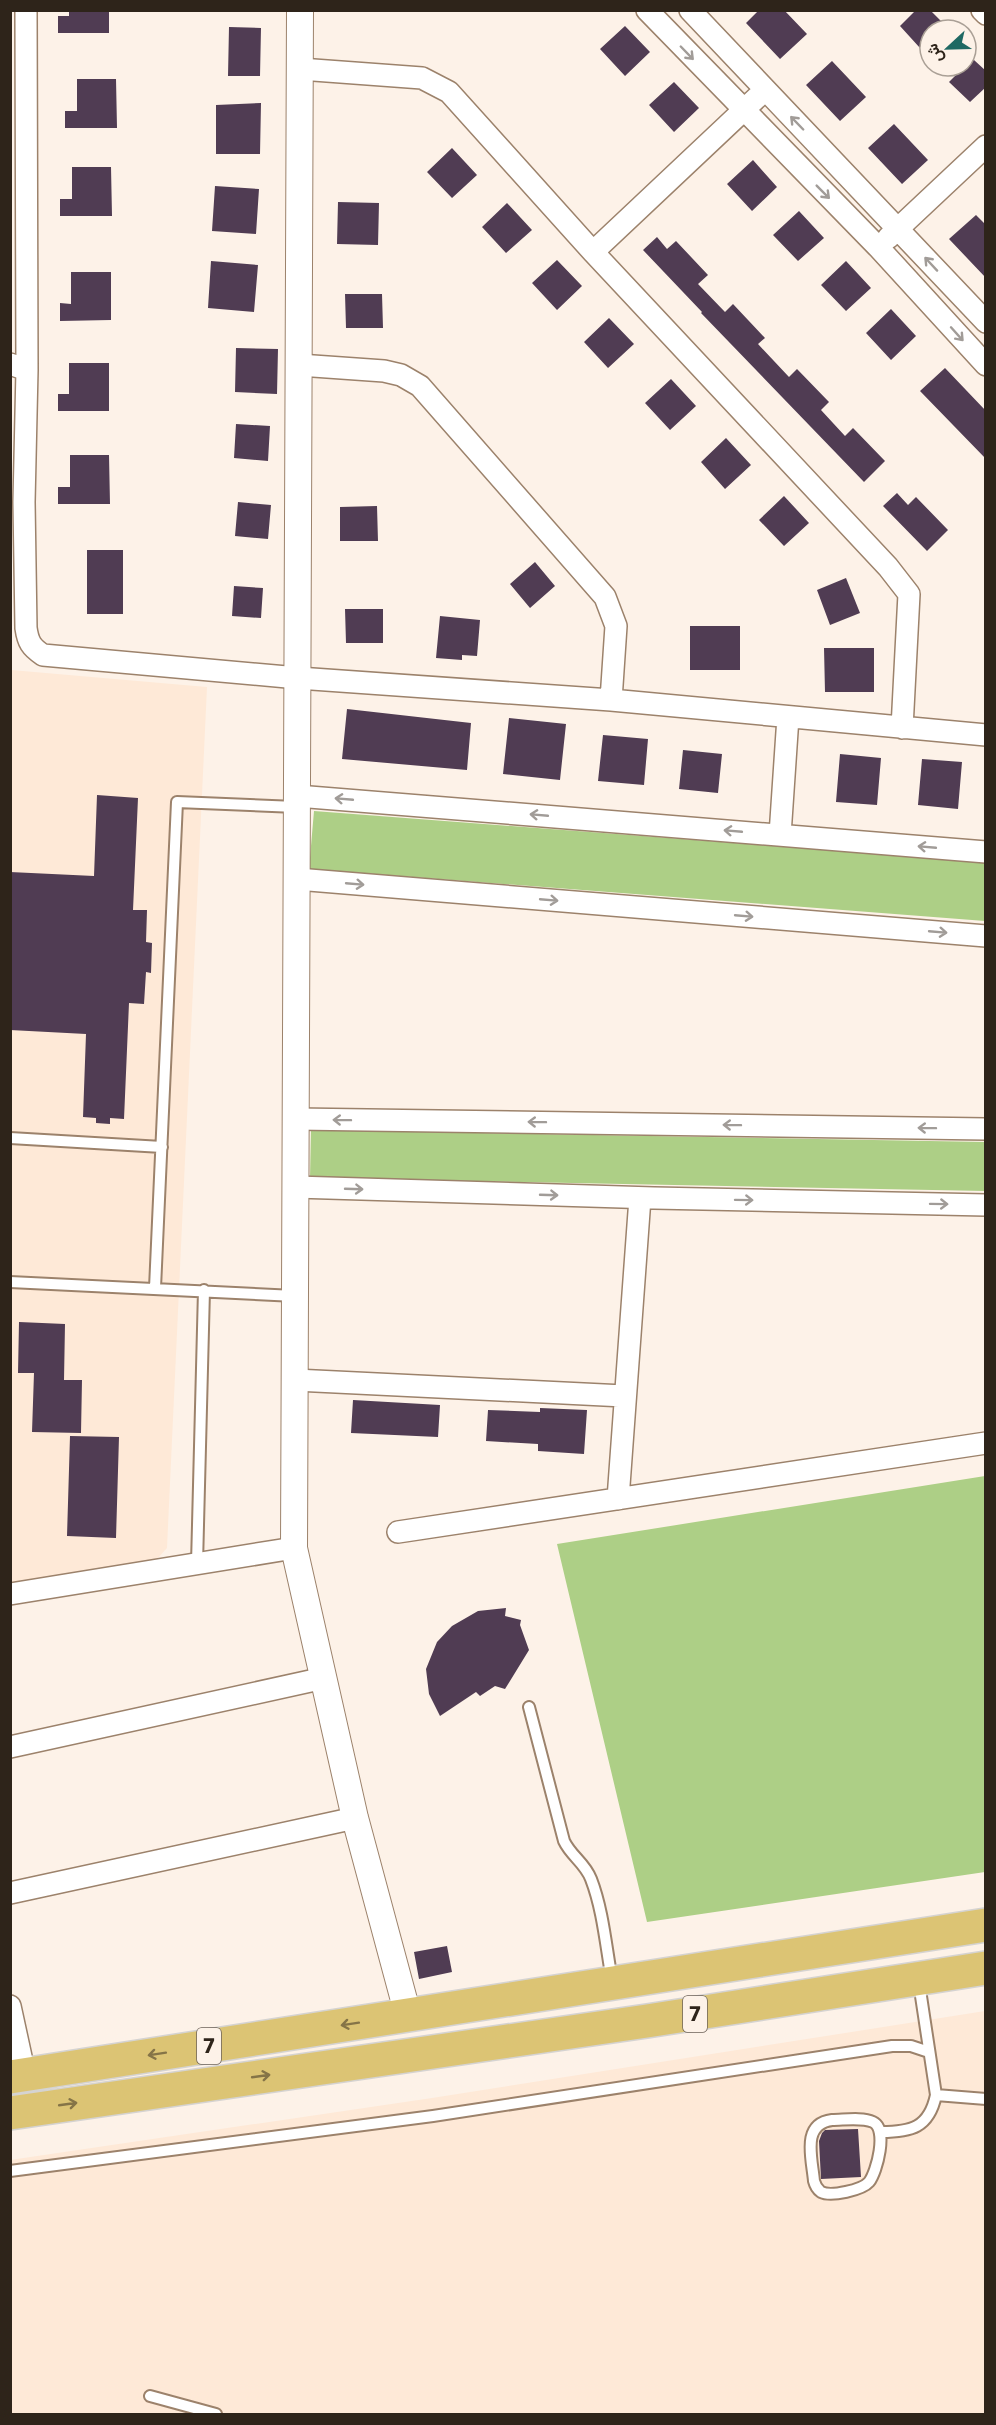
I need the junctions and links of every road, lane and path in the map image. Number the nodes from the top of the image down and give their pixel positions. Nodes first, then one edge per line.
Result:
1 (26, 10) edge
2 (300, 10) edge
3 (646, 10) edge
4 (690, 10) edge
5 (982, 10) edge
6 (986, 14) edge
7 (300, 69) junction
8 (765, 90) junction
9 (743, 111) junction
10 (986, 146) edge
11 (898, 229) junction
12 (878, 247) junction
13 (593, 252) junction
14 (986, 322) edge
15 (299, 365) junction
16 (986, 365) edge
17 (19, 367) edge
18 (298, 678) junction
19 (611, 700) junction
20 (788, 717) junction
21 (902, 728) junction
22 (986, 735) edge
23 (297, 801) junction
24 (780, 835) junction
25 (986, 852) edge
26 (297, 879) junction
27 (986, 936) edge
28 (296, 1119) junction
29 (986, 1129) edge
30 (10, 1138) edge
31 (162, 1147) junction
32 (296, 1187) junction
33 (640, 1198) junction
34 (986, 1205) edge
35 (10, 1282) edge
36 (155, 1288) junction
37 (204, 1290) junction
38 (295, 1296) junction
39 (294, 1380) junction
40 (624, 1396) junction
41 (986, 1443) edge
42 (618, 1499) junction
43 (399, 1532) dead end
44 (294, 1548) junction
45 (197, 1564) junction
46 (10, 1594) edge
47 (324, 1678) junction
48 (529, 1707) dead end
49 (10, 1747) edge
50 (355, 1818) junction
51 (10, 1893) edge
52 (986, 1925) edge
53 (986, 1968) edge
54 (918, 1978) junction
55 (613, 1983) junction
56 (10, 2006) edge
57 (408, 2015) junction
58 (618, 2025) junction
59 (929, 2052) junction
60 (404, 2056) junction
61 (18, 2076) edge
62 (936, 2095) junction
63 (986, 2099) edge
64 (10, 2113) edge
65 (881, 2132) junction
66 (10, 2171) edge
67 (150, 2396) dead end
68 (216, 2415) edge

1 - 17 street
2 - 7 street
3 -> 9 street
4 - 8 street
5 - 6 street
7 - 13 street
7 - 15 street
8 - 9 street
11 -> 8 street
9 -> 12 street
9 - 13 street
10 - 11 street
11 - 12 street
14 -> 11 street
12 -> 16 street
13 - 21 street
15 - 18 street
15 - 19 street
17 - 18 street
18 - 19 street
18 - 23 street
19 - 20 street
20 - 21 street
20 - 24 street
21 - 22 street
24 -> 23 street
23 - 26 street
23 - 31 lane
25 -> 24 street
26 -> 27 street
26 - 28 street
29 -> 28 street
28 - 32 street
30 - 31 lane
31 - 36 lane
32 -> 33 street
32 - 38 street
33 -> 34 street
33 - 40 street
35 - 36 lane
36 - 37 lane
37 - 38 lane
37 - 45 lane
38 - 39 street
39 - 40 street
39 - 44 street
40 - 42 street
41 - 42 street
42 - 43 street
44 - 45 street
44 - 47 street
45 - 46 street
47 - 49 street
47 - 50 street
48 - 55 lane
50 - 51 street
50 - 57 street
52 - 55 highway, 7
53 - 54 highway, 7
54 - 58 highway, 7
54 - 59 lane
55 - 57 highway, 7
55 - 58 highway
56 - 61 street
57 - 60 highway
57 -> 61 highway, 7
58 - 60 highway, 7
59 - 62 lane
59 - 66 lane
64 -> 60 highway, 7
62 - 63 lane
62 - 65 lane
65 - 65 lane
67 - 68 lane

